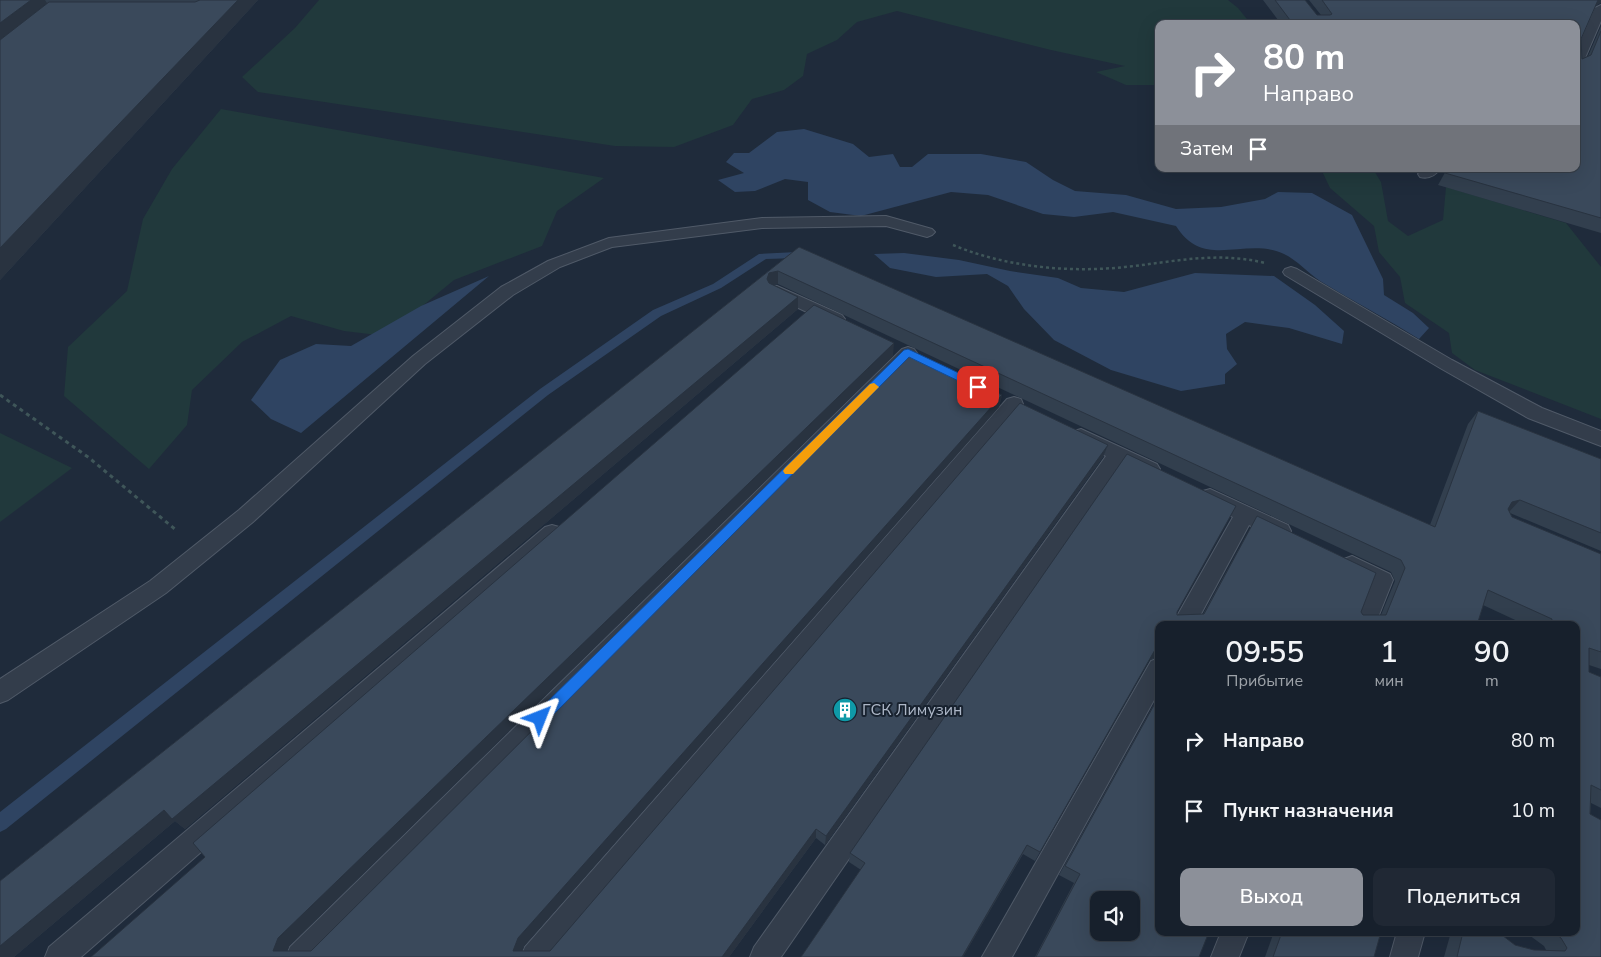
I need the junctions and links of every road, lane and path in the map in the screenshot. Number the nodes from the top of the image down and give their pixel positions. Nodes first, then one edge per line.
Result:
1 (1601, 8) edge
2 (1580, 30) edge
3 (1591, 30) junction
4 (1580, 56) edge
5 (927, 232) joint
6 (1291, 272) joint
7 (777, 291) edge
8 (856, 328) edge
9 (908, 353) edge
10 (0, 395) edge
11 (1014, 404) dead end
12 (1066, 428) edge
13 (1601, 440) edge
14 (1118, 454) junction
15 (1169, 478) edge
16 (1194, 490) edge
17 (1245, 514) junction
18 (564, 522) edge
19 (1297, 539) edge
20 (214, 542) junction
21 (1340, 560) edge
22 (1185, 621) edge
23 (1366, 621) edge
24 (1155, 675) edge
25 (0, 692) edge
26 (1233, 936) edge
27 (1410, 936) edge
28 (59, 957) edge
29 (300, 957) edge
30 (535, 957) edge
31 (764, 957) edge
32 (996, 957) edge
33 (1225, 957) edge
34 (1404, 957) edge

1 - 3 lane
2 - 3 lane
3 - 4 lane
5 - 6 path
5 - 20 lane
6 - 13 lane
7 - 8 lane
9 - 29 lane
10 - 20 path
11 - 30 lane
12 - 14 lane
14 - 15 lane
14 - 31 lane
16 - 17 lane
17 - 19 lane
17 - 22 lane
18 - 28 lane
20 - 25 lane
21 - 23 lane
24 - 32 lane
26 - 33 lane
27 - 34 lane

